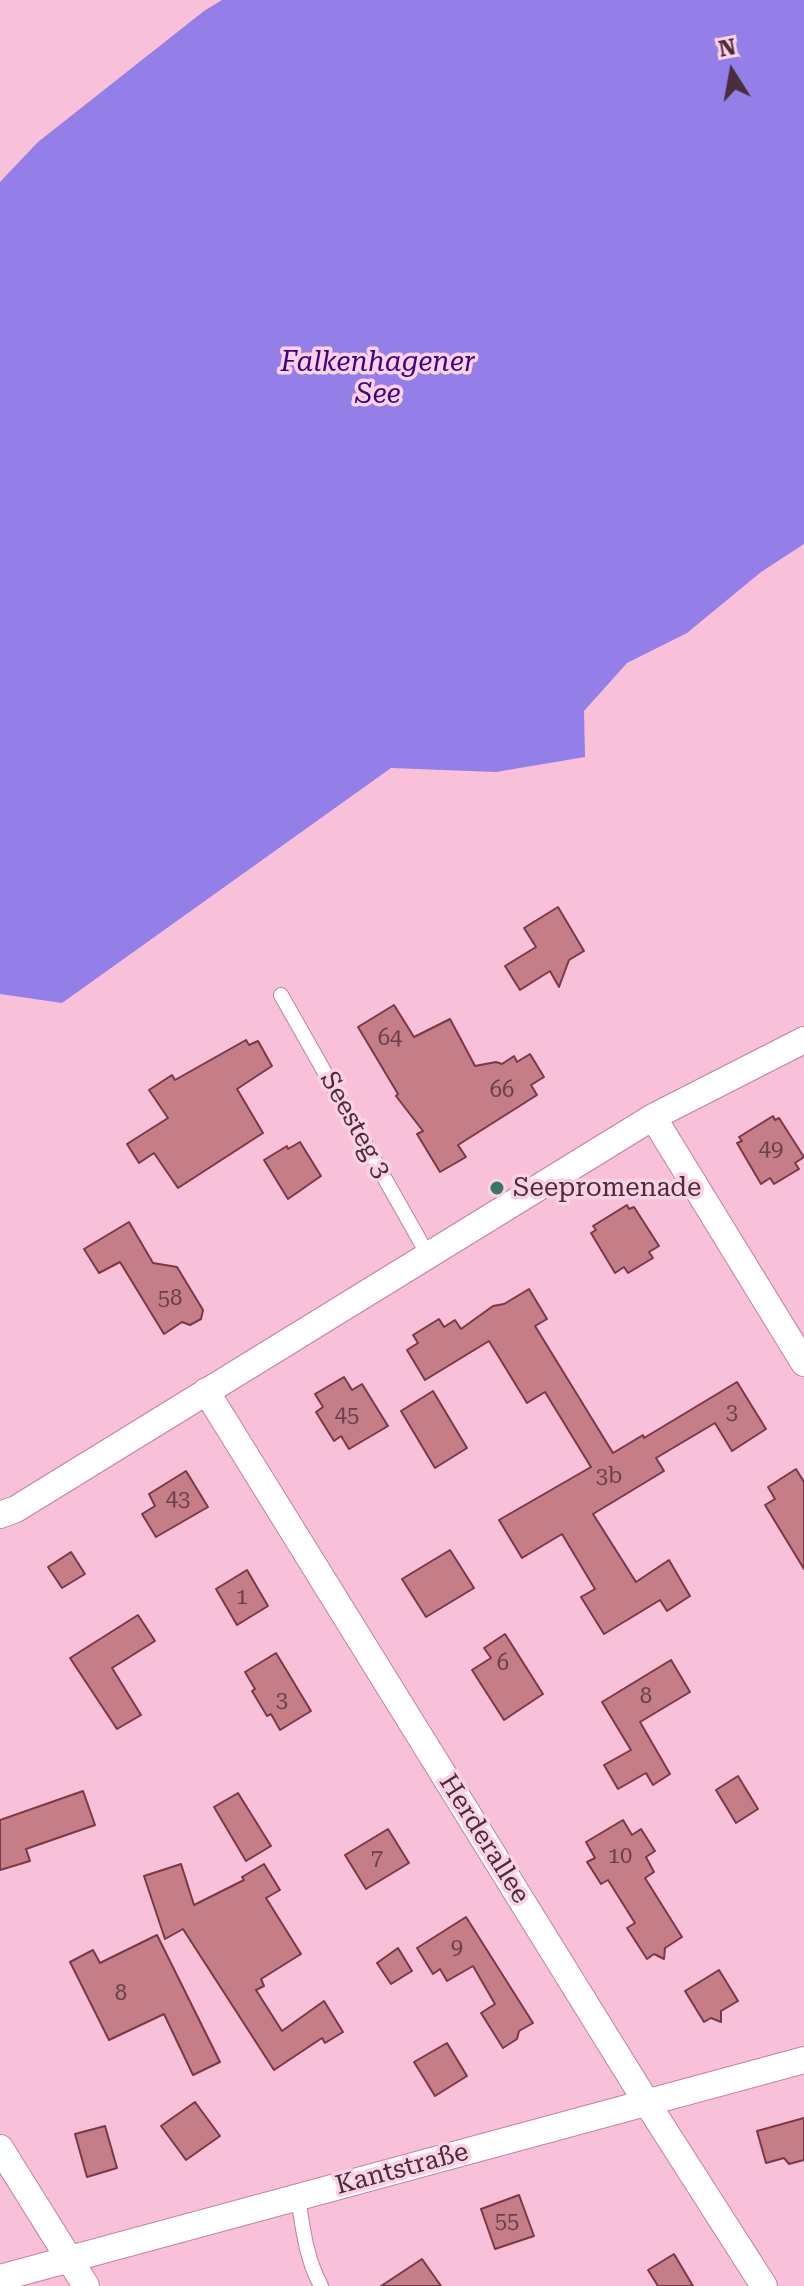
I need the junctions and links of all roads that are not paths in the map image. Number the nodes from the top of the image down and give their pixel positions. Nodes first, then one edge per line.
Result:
1 (281, 995) dead end
2 (804, 1040) edge
3 (653, 1117) junction
4 (428, 1255) junction
5 (804, 1363) edge
6 (206, 1391) junction
7 (0, 1515) edge
8 (804, 2060) edge
9 (647, 2103) junction
10 (0, 2148) edge
11 (298, 2198) junction
12 (69, 2259) junction
13 (0, 2278) edge
14 (86, 2286) edge
15 (321, 2286) edge
16 (764, 2286) edge

1 - 4 lane, Seesteg 3
2 - 3 street
3 - 4 street
3 - 5 street
4 - 6 street
6 - 7 street
6 - 9 street, Herderallee
8 - 9 street, Kantstraße
9 - 11 street, Kantstraße
9 - 16 street, Herderallee
10 - 12 street
11 - 12 street, Kantstraße
11 - 15 lane
12 - 13 street, Kantstraße
12 - 14 street

